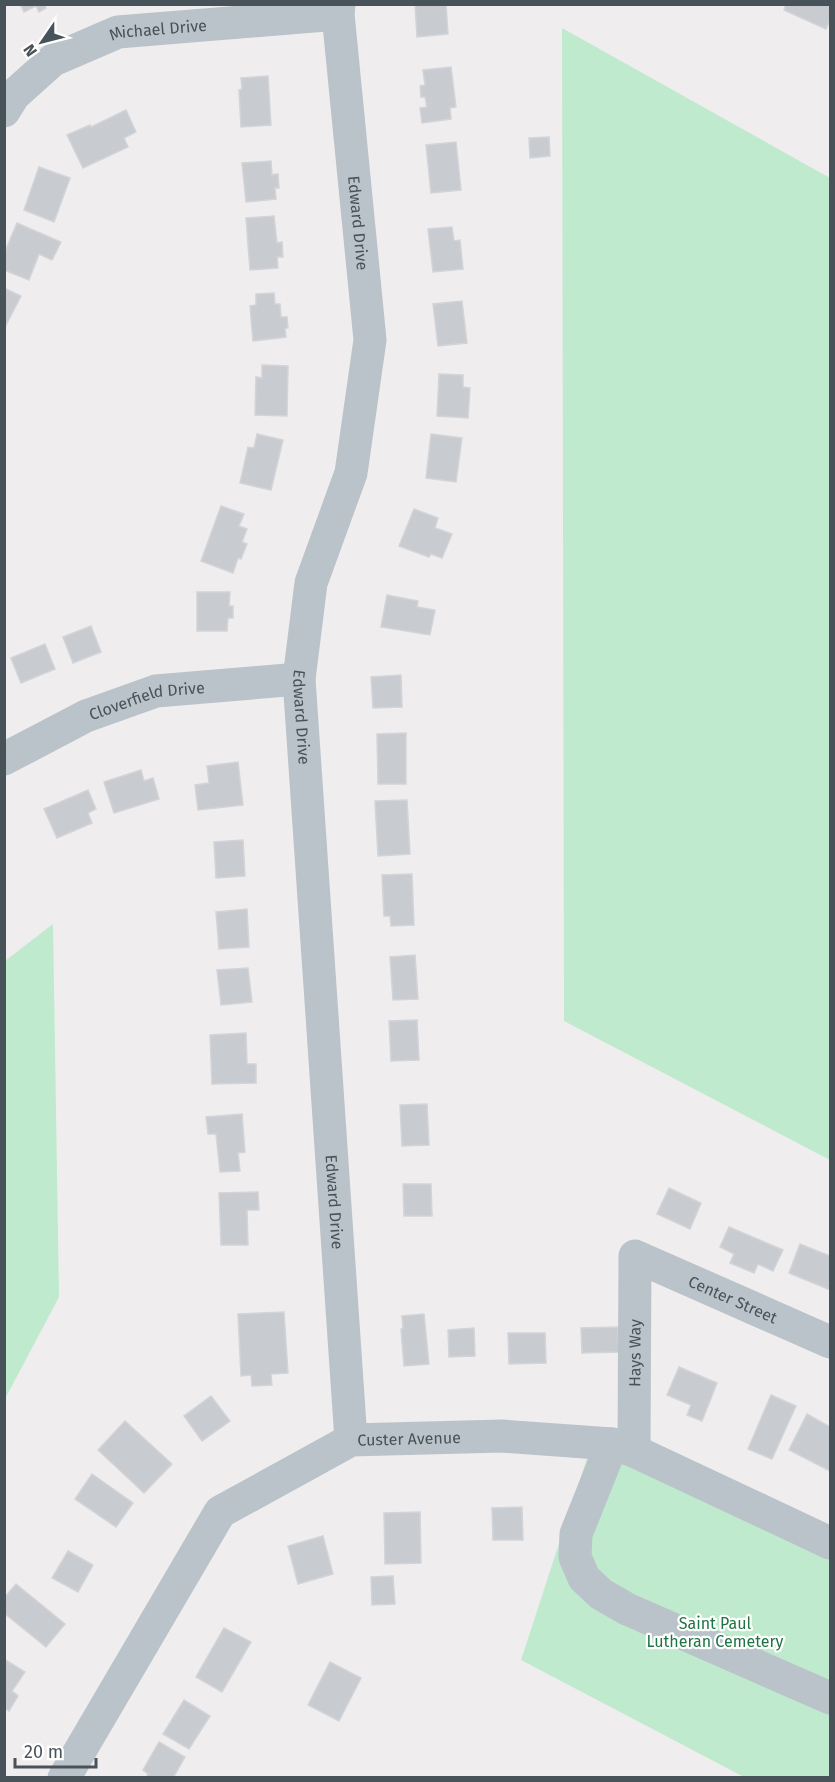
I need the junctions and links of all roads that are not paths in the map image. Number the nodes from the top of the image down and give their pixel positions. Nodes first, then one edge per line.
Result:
1 (339, 9) edge
2 (4, 111) edge
3 (299, 679) junction
4 (4, 759) edge
5 (635, 1256) joint
6 (831, 1342) edge
7 (351, 1440) junction
8 (623, 1447) junction
9 (831, 1543) edge
10 (831, 1698) edge
11 (64, 1778) edge

1 - 2 street, Michael Drive
1 - 3 street, Edward Drive
3 - 4 street, Cloverfield Drive
3 - 7 street, Edward Drive
5 - 6 street, Center Street
5 - 8 street, Hays Way
7 - 8 street, Custer Avenue
7 - 11 street, Custer Avenue
8 - 9 street, Custer Avenue
8 - 10 street

